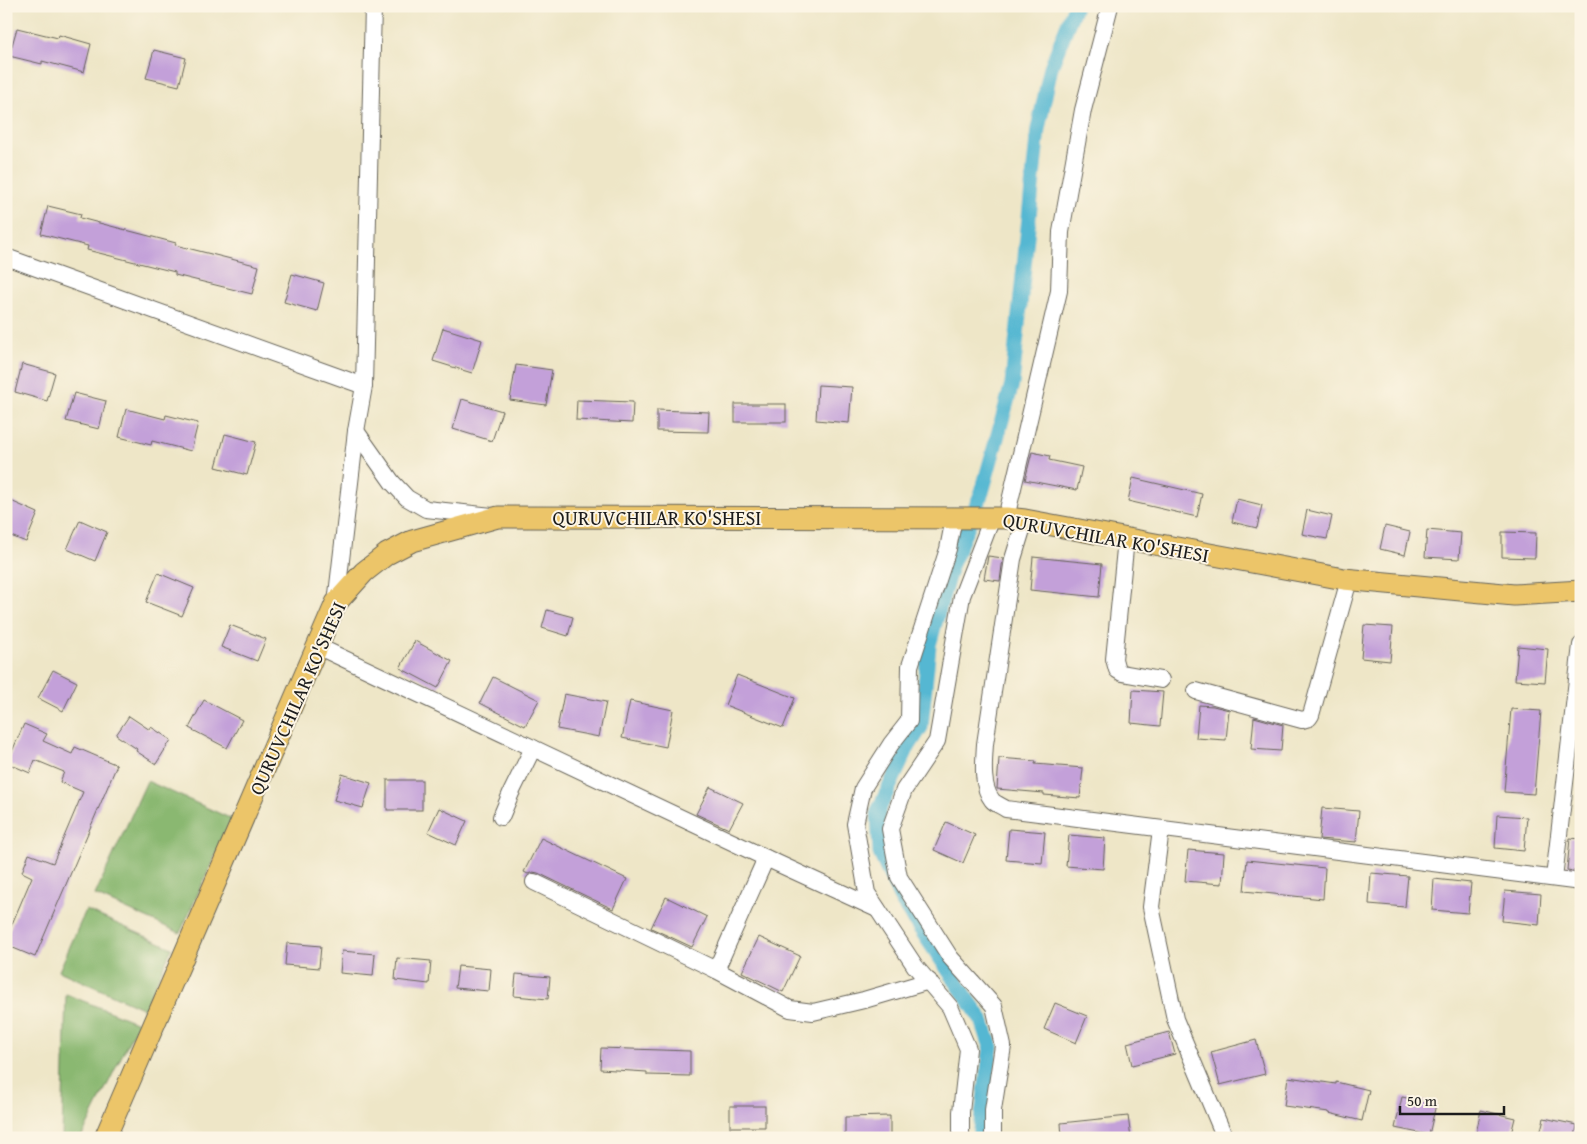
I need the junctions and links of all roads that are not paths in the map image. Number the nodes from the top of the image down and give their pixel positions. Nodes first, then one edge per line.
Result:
1 (373, 6) edge
2 (1110, 6) edge
3 (6, 256) edge
4 (364, 386) junction
5 (356, 431) junction
6 (498, 517) junction
7 (988, 518) junction
8 (1126, 539) junction
9 (1349, 580) junction
10 (1581, 591) edge
11 (336, 603) junction
12 (1581, 644) edge
13 (317, 646) junction
14 (1161, 680) dead end
15 (1196, 691) dead end
16 (533, 748) junction
17 (501, 818) dead end
18 (1161, 828) junction
19 (766, 858) junction
20 (1554, 878) junction
21 (534, 882) dead end
22 (1581, 882) edge
23 (877, 909) junction
24 (716, 970) junction
25 (928, 981) junction
26 (106, 1138) edge
27 (961, 1138) edge
28 (993, 1138) edge
29 (1225, 1138) edge

1 - 4 street
2 - 7 street
3 - 4 street
4 - 5 street
5 - 6 street
5 - 11 street
6 - 7 main road, QURUVCHILAR KO'SHESI
6 - 11 main road, QURUVCHILAR KO'SHESI
7 - 8 main road, QURUVCHILAR KO'SHESI
7 - 18 street
7 - 23 street
7 - 28 street
8 - 9 main road, QURUVCHILAR KO'SHESI
8 - 14 street
9 - 10 main road, QURUVCHILAR KO'SHESI
9 - 15 street
11 - 13 main road, QURUVCHILAR KO'SHESI
12 - 20 street
13 - 16 street
13 - 26 main road, QURUVCHILAR KO'SHESI
16 - 17 street
16 - 19 street
18 - 20 street
18 - 29 street
19 - 23 street
19 - 24 street
20 - 22 street
21 - 24 street
23 - 25 street
24 - 25 street
25 - 27 street

